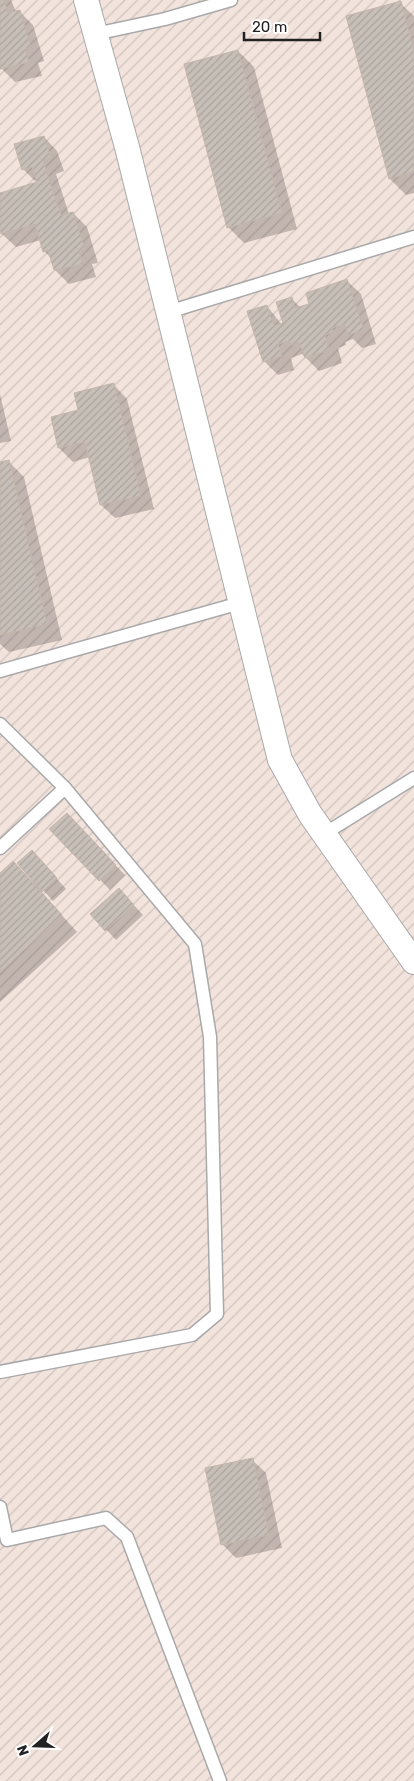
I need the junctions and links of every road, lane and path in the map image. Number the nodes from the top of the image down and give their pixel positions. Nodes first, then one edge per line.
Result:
1 (86, 0) edge
2 (231, 0) edge
3 (95, 34) junction
4 (414, 237) edge
5 (168, 312) junction
6 (240, 603) junction
7 (0, 671) edge
8 (0, 724) edge
9 (414, 778) edge
10 (65, 788) junction
11 (324, 834) junction
12 (0, 848) edge
13 (414, 962) edge
14 (0, 1372) edge
15 (0, 1507) edge
16 (220, 1781) edge

1 - 3 street
2 - 3 lane
3 - 5 street
4 - 5 lane
5 - 6 street
6 - 7 lane
6 - 11 street
8 - 10 lane
9 - 11 lane
10 - 12 lane
10 - 14 lane
11 - 13 street
15 - 16 lane

